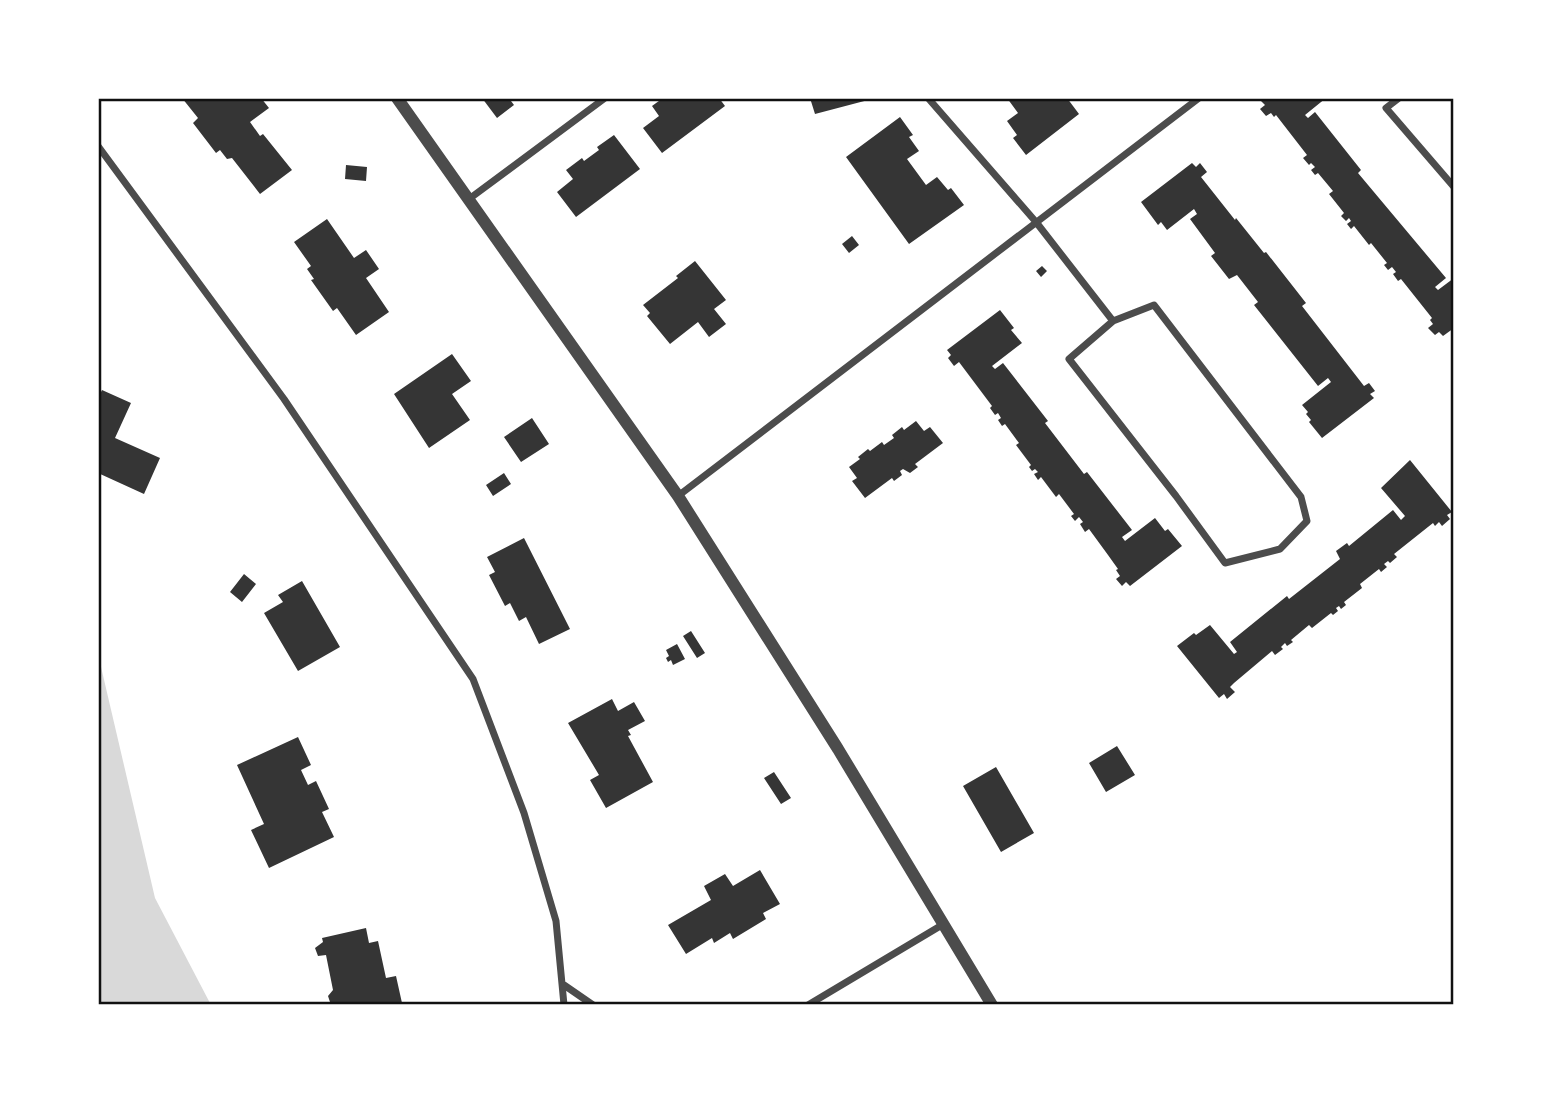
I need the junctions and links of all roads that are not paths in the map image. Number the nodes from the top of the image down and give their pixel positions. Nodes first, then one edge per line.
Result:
1 (397, 98) edge
2 (605, 98) edge
3 (928, 98) edge
4 (1199, 98) edge
5 (1399, 98) edge
6 (98, 146) edge
7 (1454, 187) edge
8 (469, 199) junction
9 (1036, 222) junction
10 (1113, 321) junction
11 (678, 496) junction
12 (942, 925) junction
13 (564, 985) junction
14 (564, 1005) edge
15 (593, 1005) edge
16 (808, 1005) edge
17 (992, 1005) edge

1 - 8 street
2 - 8 street
3 - 9 street
4 - 9 street
5 - 7 street
6 - 13 street
8 - 11 street
9 - 10 street
9 - 11 street
10 - 10 street
11 - 12 street
12 - 16 street
12 - 17 street
13 - 14 street
13 - 15 street

